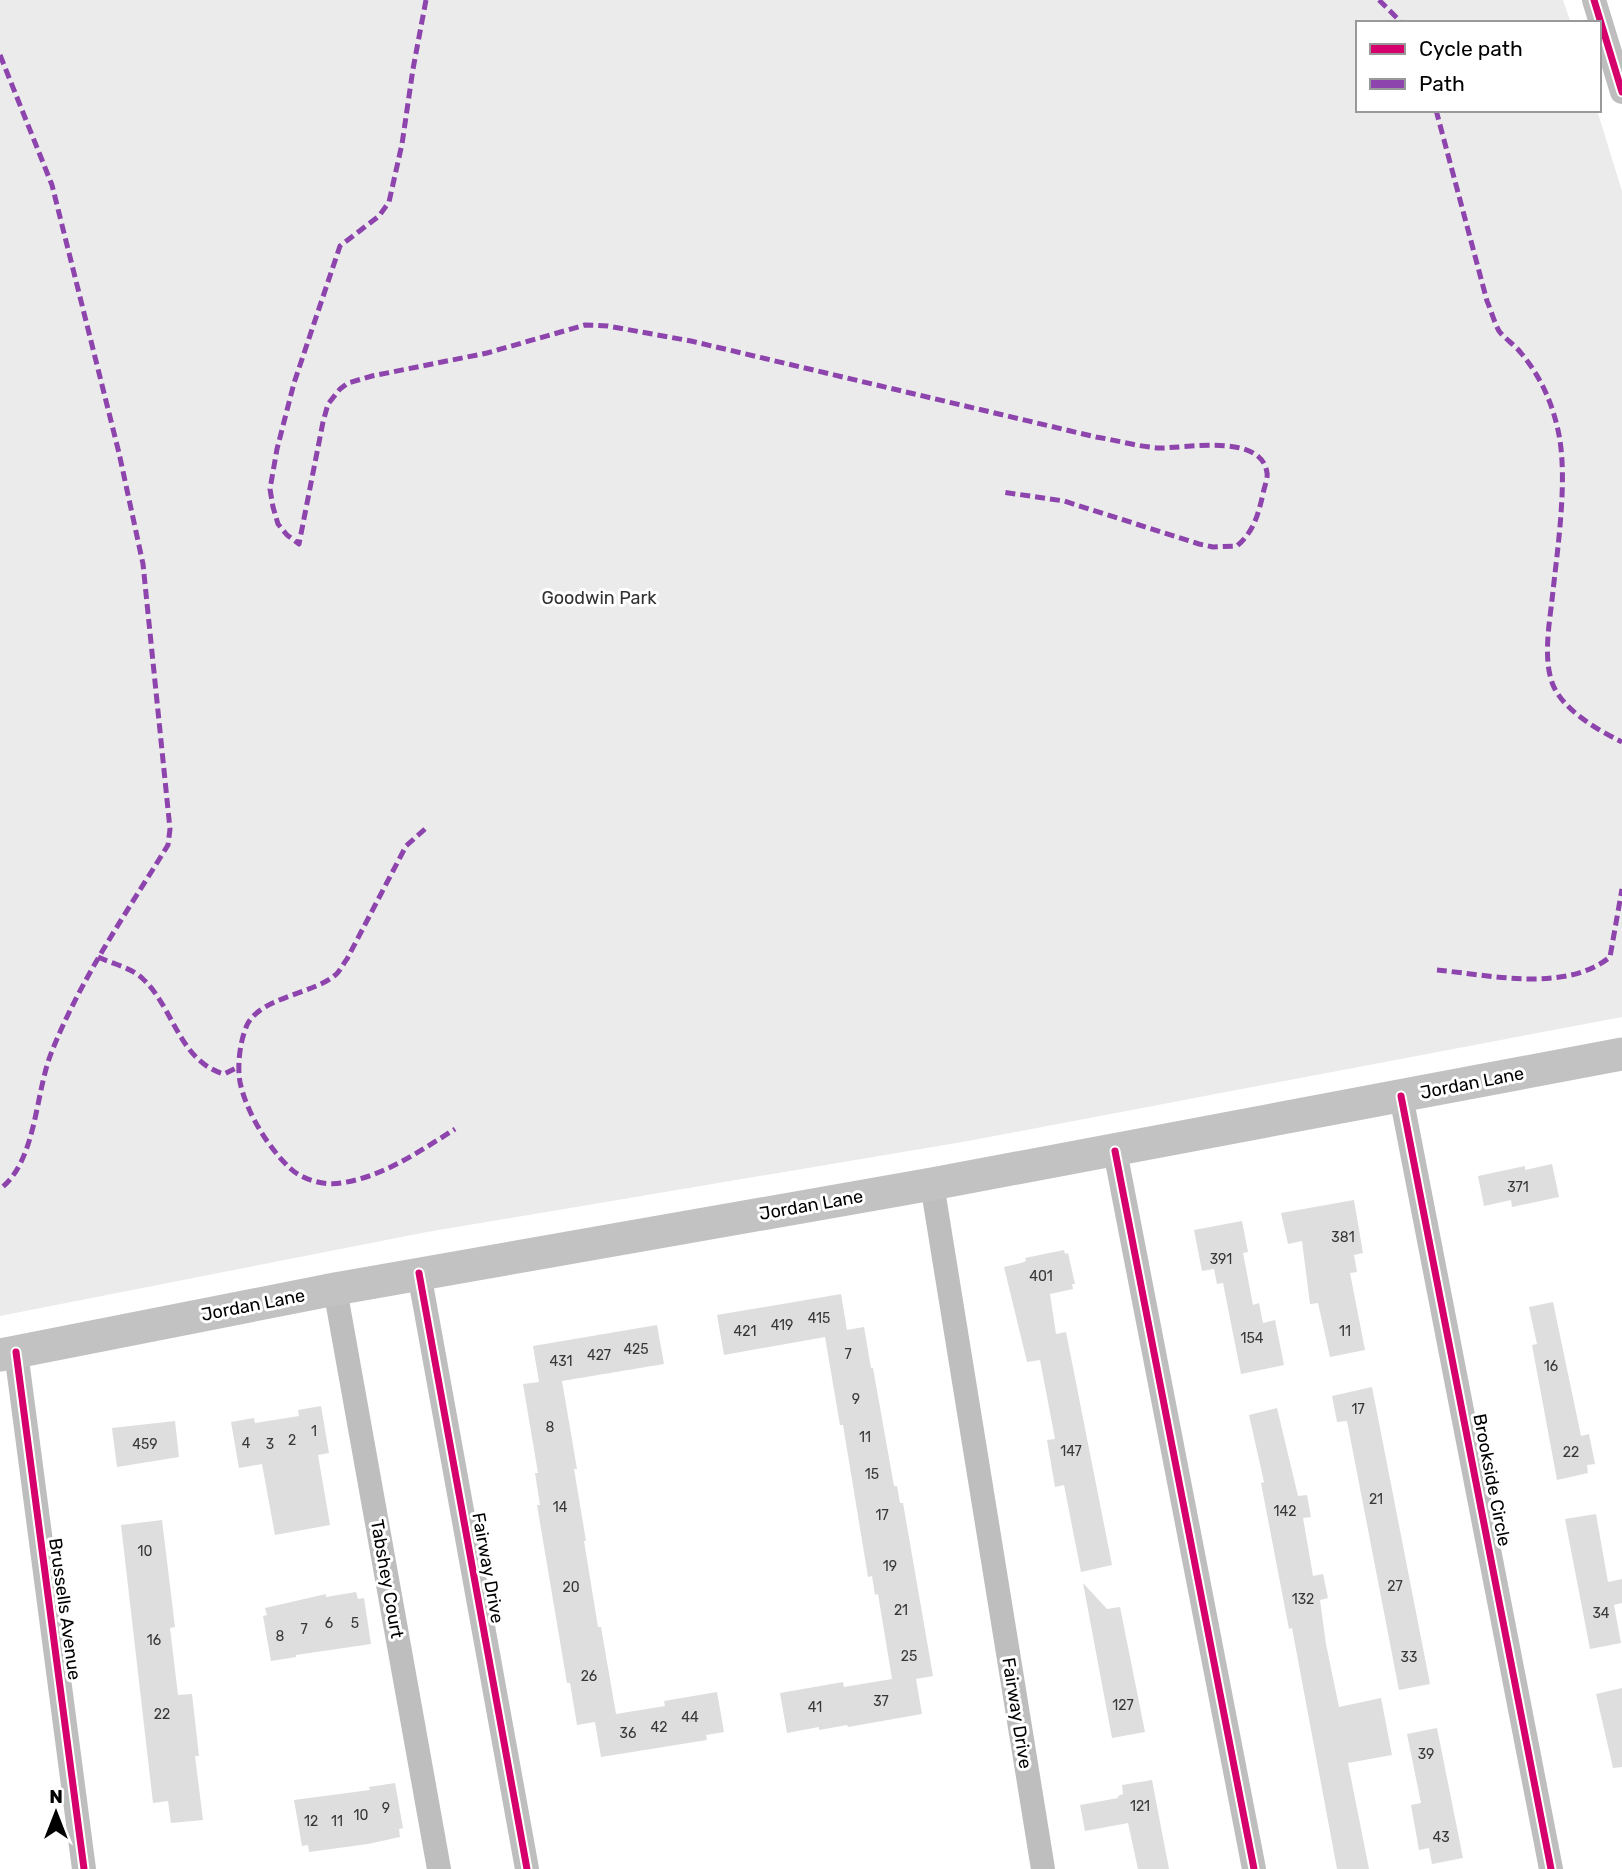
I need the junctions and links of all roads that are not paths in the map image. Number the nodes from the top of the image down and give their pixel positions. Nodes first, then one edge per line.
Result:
1 (1594, 0) edge
2 (1600, 21) edge
3 (1601, 23) edge
4 (1622, 92) edge
5 (1622, 1054) edge
6 (1401, 1096) junction
7 (1115, 1151) junction
8 (932, 1184) junction
9 (419, 1273) junction
10 (335, 1289) junction
11 (8, 1354) edge
12 (84, 1869) edge
13 (439, 1869) edge
14 (527, 1869) edge
15 (1043, 1869) edge
16 (1254, 1869) edge
17 (1551, 1869) edge

1 - 2 street
3 - 4 street
5 - 6 main road, Jordan Lane
6 - 7 main road, Jordan Lane
6 - 17 street, Brookside Circle
7 - 8 main road, Jordan Lane
7 - 16 street
8 - 9 main road, Jordan Lane
8 - 15 street, Fairway Drive
9 - 10 main road, Jordan Lane
9 - 14 street, Fairway Drive
10 - 11 main road, Jordan Lane
10 - 13 street, Tabshey Court
11 - 12 street, Brussells Avenue

